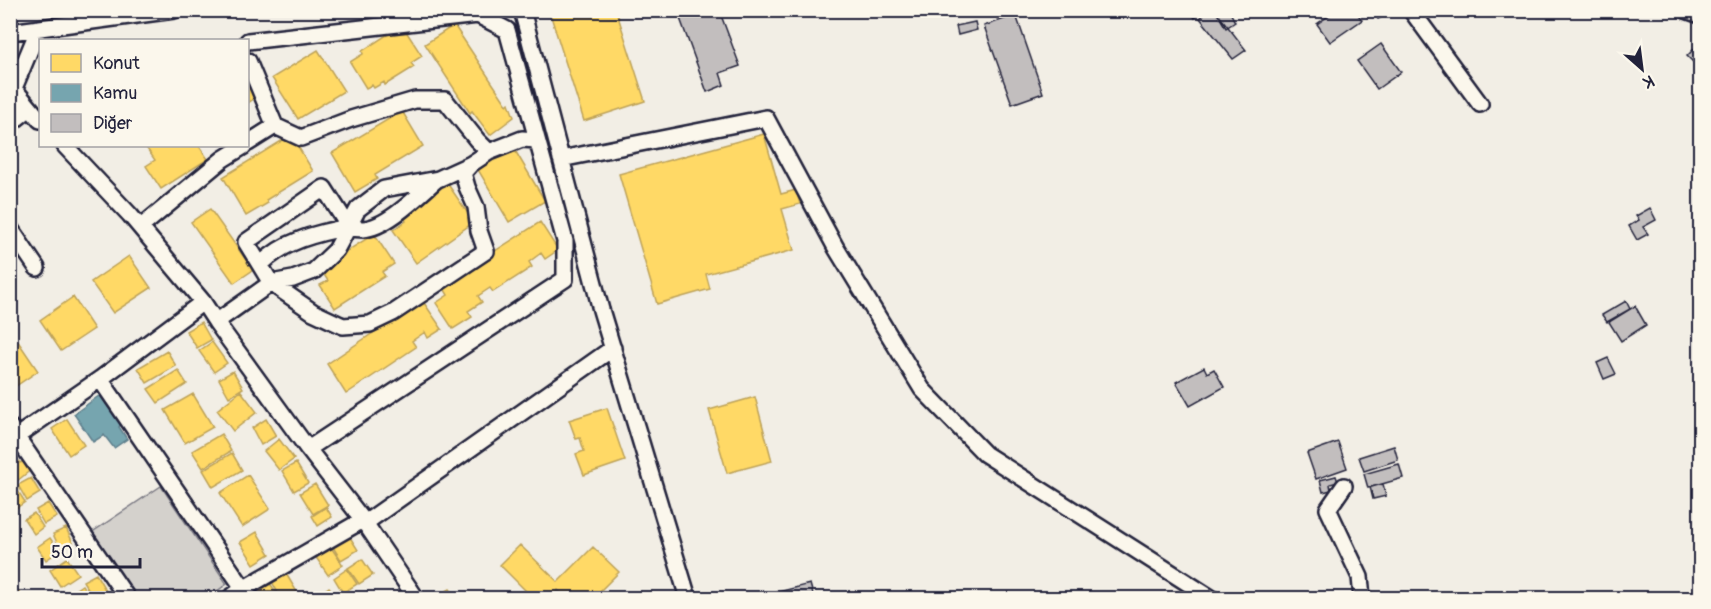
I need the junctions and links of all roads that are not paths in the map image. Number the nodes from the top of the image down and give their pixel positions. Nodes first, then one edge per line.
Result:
1 (174, 10) edge
2 (522, 10) edge
3 (1411, 10) edge
4 (1686, 10) edge
5 (1701, 15) edge
6 (39, 28) junction
7 (10, 32) edge
8 (249, 41) edge
9 (249, 63) edge
10 (12, 86) edge
11 (1480, 104) dead end
12 (35, 114) edge
13 (10, 124) edge
14 (275, 126) junction
15 (537, 140) junction
16 (249, 142) edge
17 (68, 147) edge
18 (241, 147) edge
19 (489, 152) junction
20 (561, 159) junction
21 (471, 164) junction
22 (438, 179) junction
23 (141, 227) junction
24 (349, 227) junction
25 (10, 228) edge
26 (260, 266) junction
27 (37, 268) dead end
28 (271, 283) junction
29 (203, 302) junction
30 (216, 322) junction
31 (613, 348) junction
32 (100, 379) junction
33 (13, 434) edge
34 (308, 449) junction
35 (1344, 486) dead end
36 (364, 521) junction
37 (247, 594) edge
38 (128, 598) edge
39 (230, 598) edge
40 (416, 598) edge
41 (688, 598) edge
42 (1211, 598) edge
43 (1362, 598) edge

1 - 6 street
2 - 20 street
3 - 11 street
4 - 5 street
6 - 7 street
6 - 10 street
8 - 15 street
9 - 14 street
10 - 12 street
12 - 13 street
14 - 16 street
14 - 19 street
15 - 19 street
15 - 34 street
17 - 23 street
18 - 23 street
19 - 21 street
20 - 31 street
20 - 42 street
21 - 22 street
21 - 28 street
22 - 24 street
22 - 24 street
23 - 29 street
24 - 26 street
24 - 26 street
24 - 28 street
25 - 27 street
26 - 28 street
28 - 30 street
29 - 30 street
29 - 32 street
30 - 34 street
31 - 36 street
31 - 41 street
32 - 33 street
32 - 37 street
33 - 38 street
34 - 36 street
35 - 43 street
36 - 37 street
36 - 40 street
37 - 39 street

